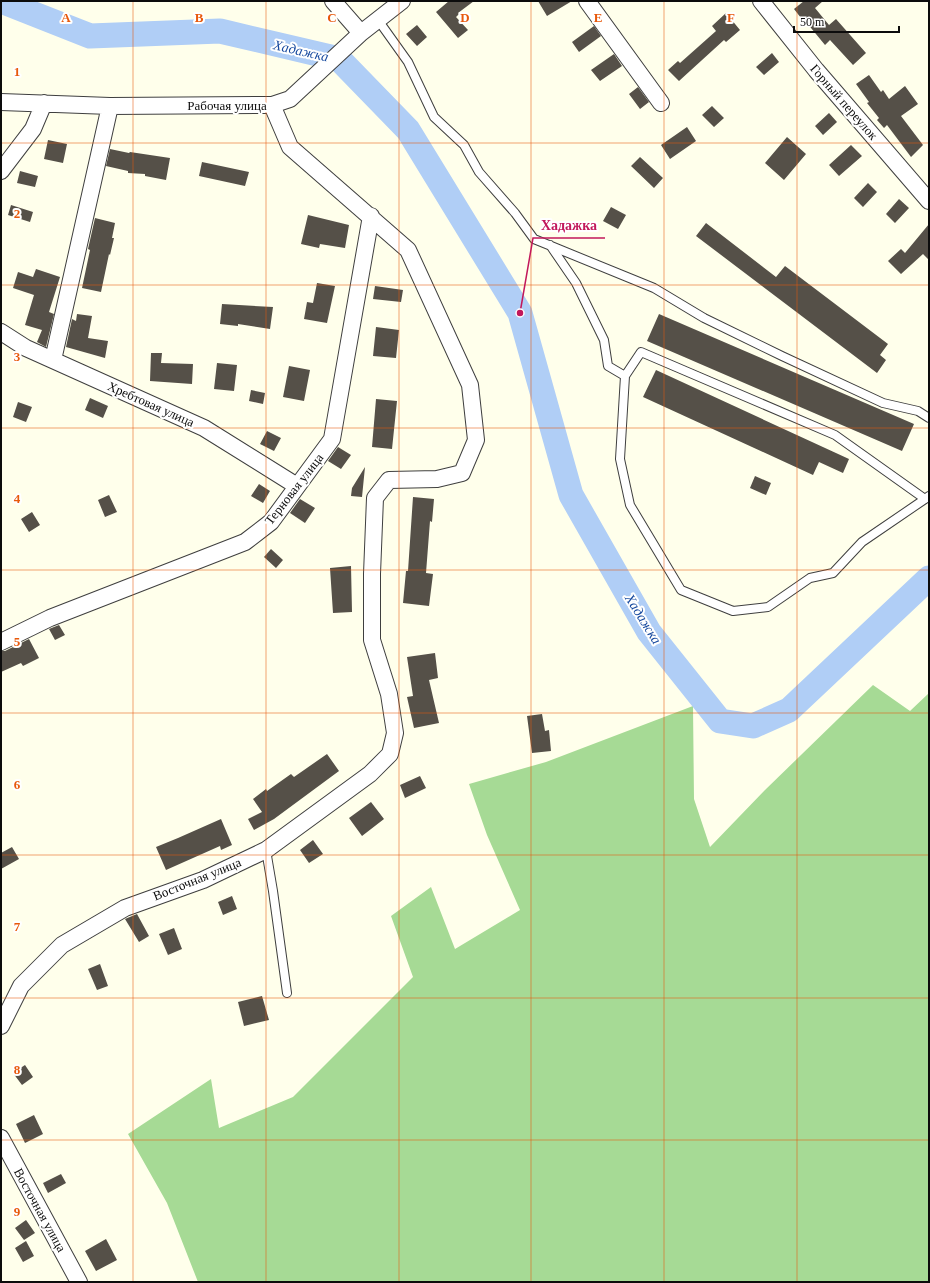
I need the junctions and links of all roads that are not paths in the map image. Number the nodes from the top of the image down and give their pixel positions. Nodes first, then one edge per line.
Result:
1 (333, 1) edge
2 (402, 1) edge
3 (587, 1) edge
4 (761, 1) edge
5 (378, 20) junction
6 (361, 34) junction
7 (1, 102) edge
8 (44, 103) junction
9 (661, 103) dead end
10 (110, 106) junction
11 (272, 106) junction
12 (1, 171) edge
13 (929, 201) edge
14 (371, 216) junction
15 (550, 245) junction
16 (1, 332) edge
17 (53, 360) junction
18 (625, 376) junction
19 (929, 418) edge
20 (297, 486) junction
21 (927, 497) edge
22 (1, 642) edge
23 (266, 850) junction
24 (287, 993) dead end
25 (1, 1026) edge
26 (1, 1138) edge
27 (80, 1282) edge

1 - 6 street
2 - 5 street, Рабочая улица
3 - 9 street
4 - 13 street, Горный переулок
5 - 6 street, Рабочая улица
5 - 15 lane
6 - 11 street, Рабочая улица
7 - 8 street, Рабочая улица
8 - 10 street, Рабочая улица
8 - 12 street
10 - 11 street, Рабочая улица
10 - 17 street
11 - 14 street
14 - 20 street, Терновая улица
14 - 23 street, Восточная улица
15 - 18 lane
15 - 19 lane
16 - 17 street, Хребтовая улица
17 - 20 street, Хребтовая улица
18 - 21 lane
18 - 21 lane
20 - 22 street, Терновая улица
23 - 24 lane
23 - 25 street, Восточная улица
26 - 27 street, Восточная улица

